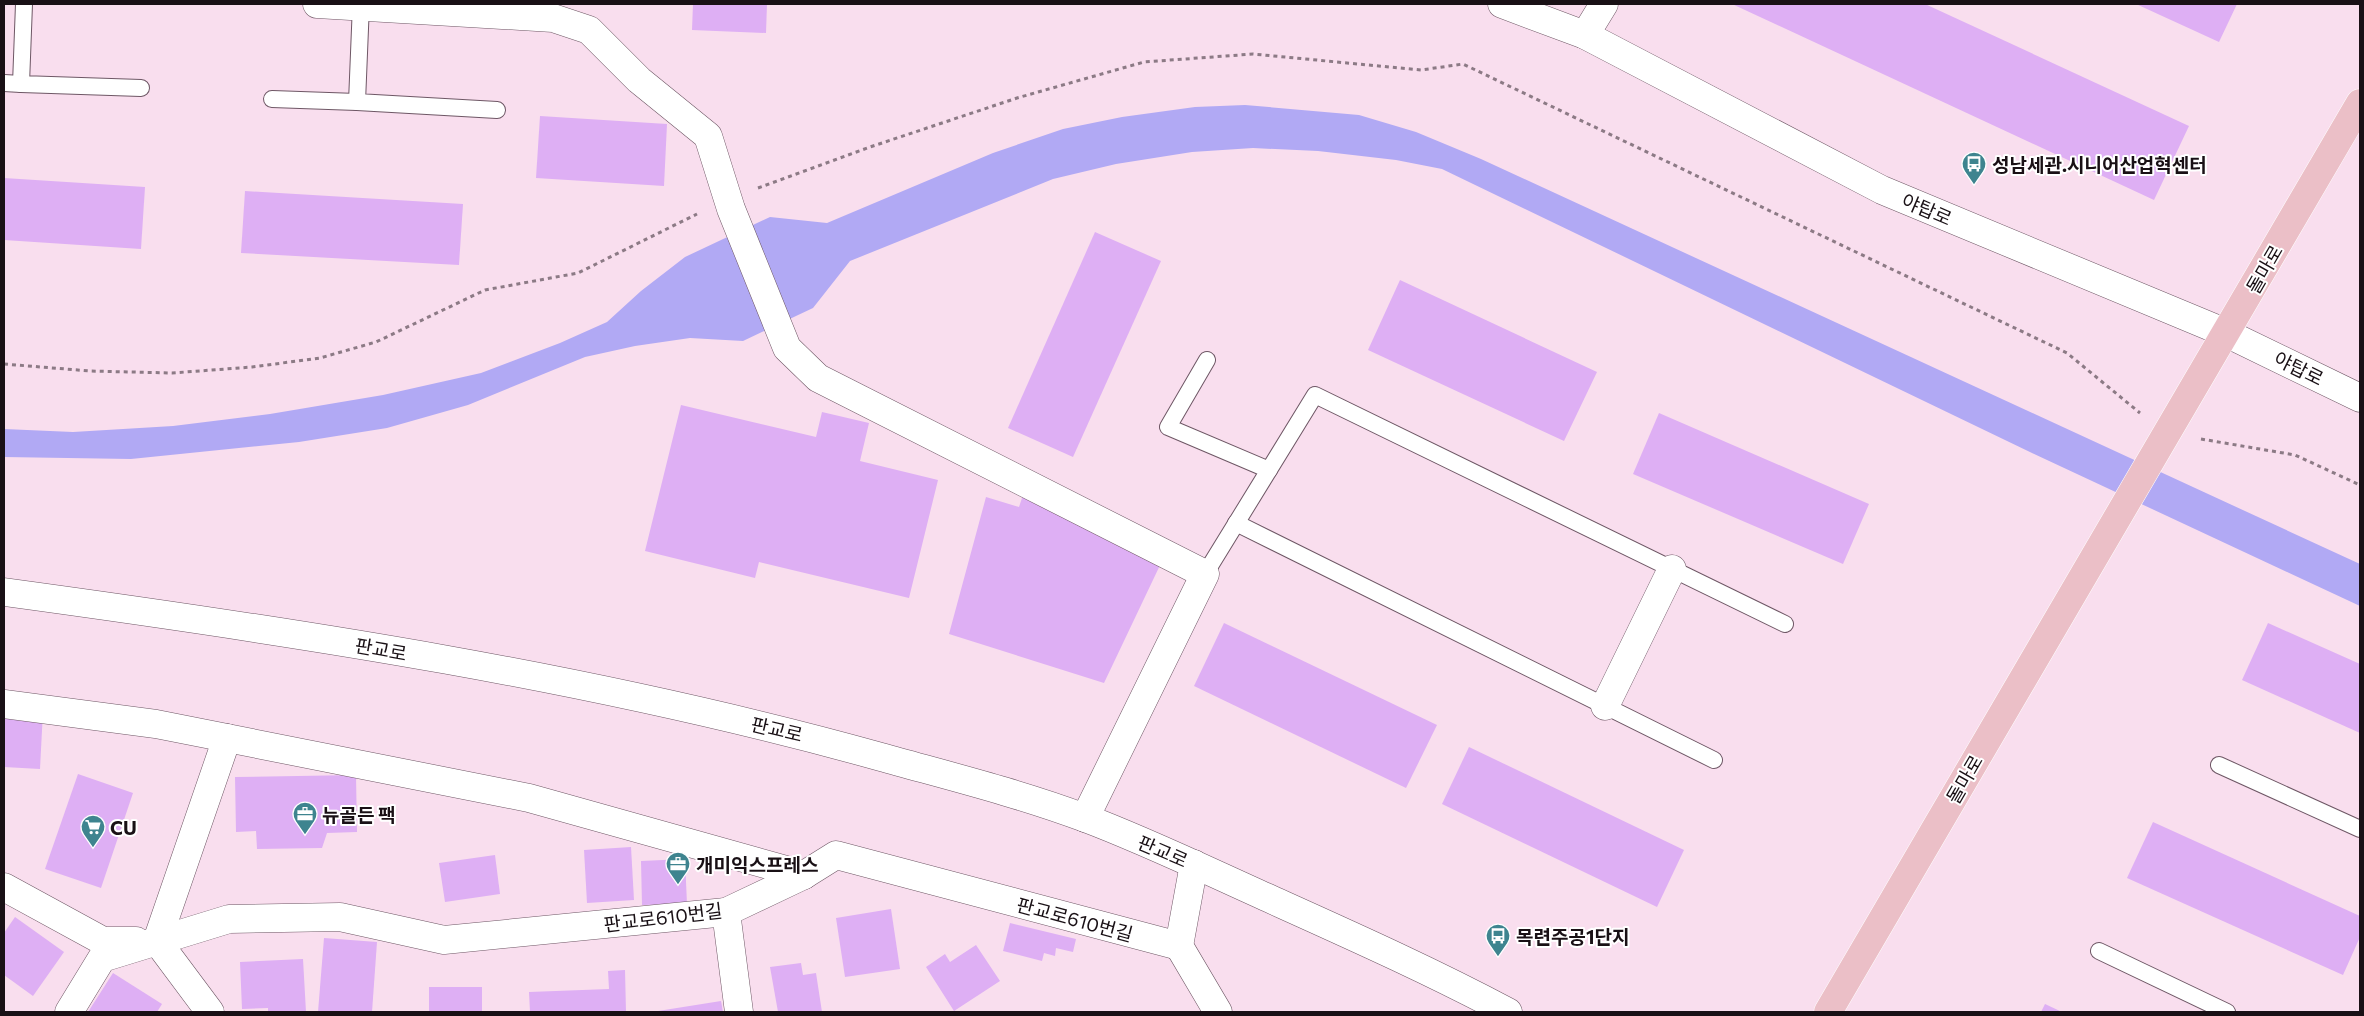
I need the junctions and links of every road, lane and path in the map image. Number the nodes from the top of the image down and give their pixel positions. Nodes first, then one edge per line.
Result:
1 (24, 4) edge
2 (317, 4) edge
3 (1502, 4) edge
4 (1604, 4) edge
5 (361, 5) edge
6 (1585, 35) junction
7 (1462, 64) dead end
8 (4, 84) edge
9 (21, 84) junction
10 (141, 88) dead end
11 (272, 99) dead end
12 (358, 102) junction
13 (2360, 103) edge
14 (497, 110) dead end
15 (2226, 333) junction
16 (1207, 360) dead end
17 (2360, 398) edge
18 (2166, 434) junction
19 (1269, 470) junction
20 (2360, 485) edge
21 (1236, 523) junction
22 (1672, 569) junction
23 (1205, 574) junction
24 (4, 592) edge
25 (1785, 624) dead end
26 (4, 704) edge
27 (1605, 706) junction
28 (227, 738) junction
29 (1714, 760) dead end
30 (2219, 765) dead end
31 (1085, 818) junction
32 (2360, 829) edge
33 (1194, 864) junction
34 (804, 875) junction
35 (4, 887) edge
36 (726, 912) junction
37 (157, 940) junction
38 (1179, 946) junction
39 (2099, 950) dead end
40 (69, 1012) edge
41 (210, 1012) edge
42 (739, 1012) edge
43 (1218, 1012) edge
44 (1508, 1012) edge
45 (1828, 1012) edge
46 (2227, 1012) edge

1 - 9 lane
2 - 5 street
3 - 6 street, 야탑로
4 - 6 street
5 - 12 lane
5 - 23 street
6 - 15 street, 야탑로
7 - 18 path
8 - 9 lane
9 - 10 lane
11 - 12 lane
12 - 14 lane
13 - 15 main road, 돌마로
15 - 17 street, 야탑로
15 - 18 main road, 돌마로
16 - 19 lane
18 - 20 path
18 - 45 main road, 돌마로
19 - 21 lane
19 - 22 lane
21 - 23 lane
21 - 27 lane
22 - 25 lane
22 - 27 street
23 - 31 street
24 - 31 street, 판교로
26 - 28 street
27 - 29 lane
28 - 34 street
28 - 37 street
30 - 32 lane
31 - 33 street, 판교로
33 - 38 street
33 - 44 street, 판교로
34 - 36 street, 판교로610번길
34 - 38 street, 판교로610번길
35 - 37 street, 판교로610번길
36 - 37 street, 판교로610번길
36 - 42 street
37 - 40 street, 판교로610번길
37 - 41 street
38 - 43 street
39 - 46 lane

